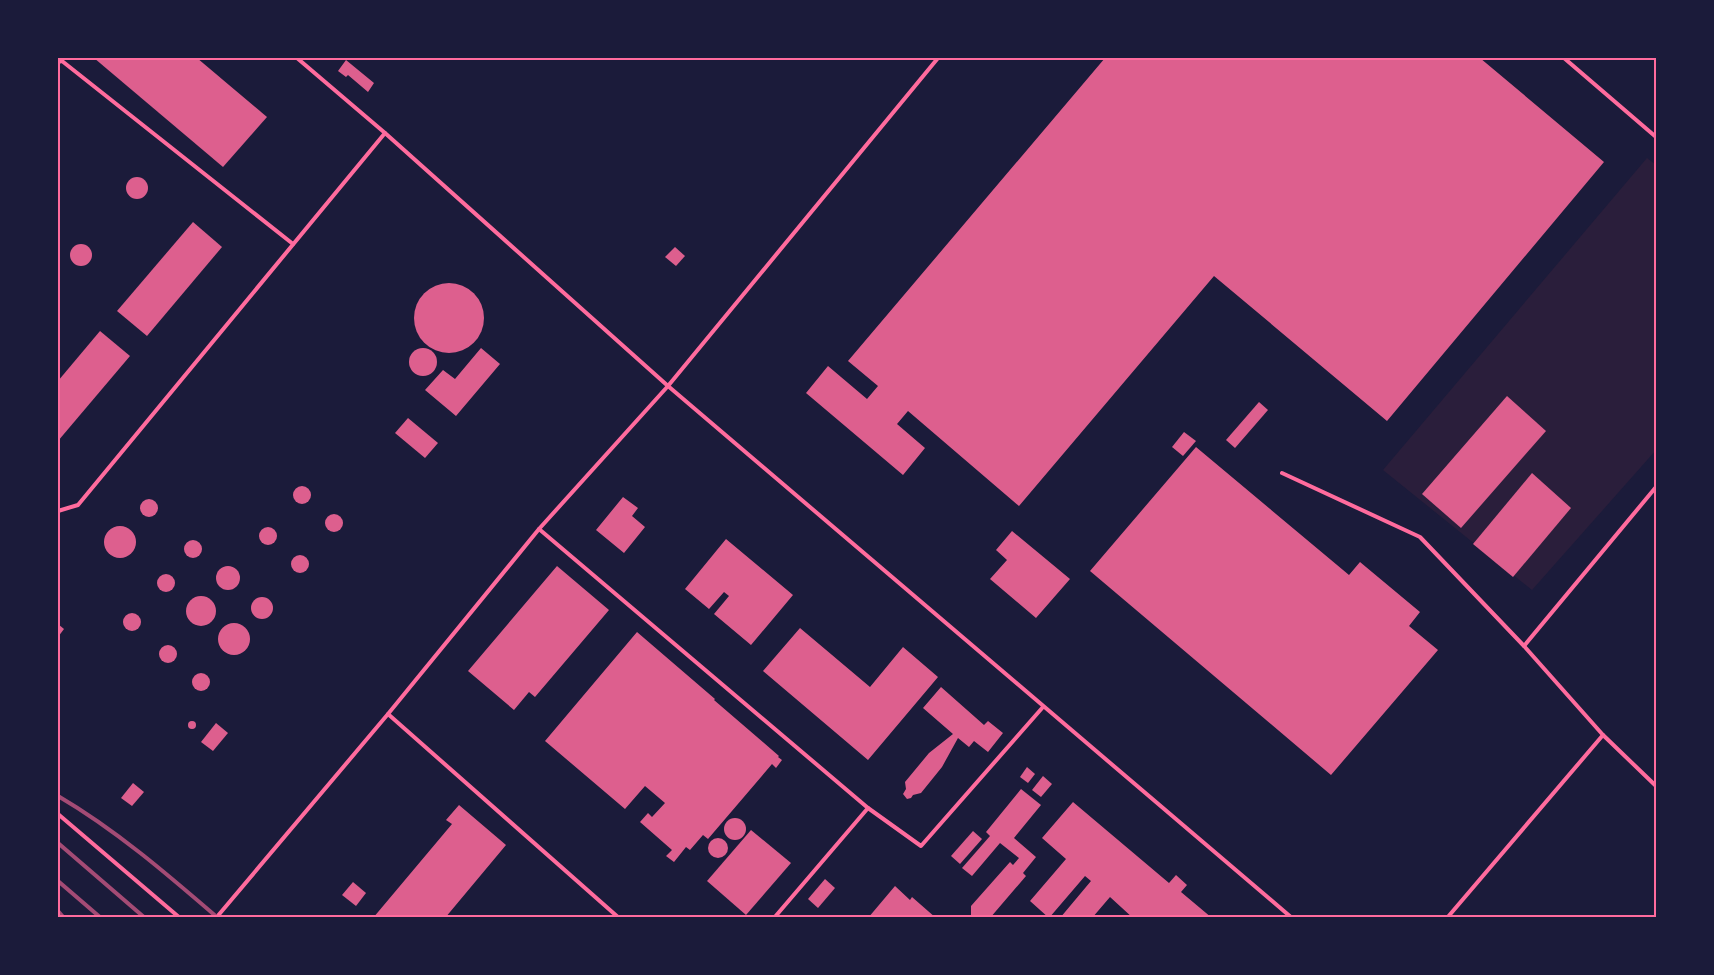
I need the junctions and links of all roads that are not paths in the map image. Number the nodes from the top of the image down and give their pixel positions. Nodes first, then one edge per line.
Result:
1 (296, 58) edge
2 (938, 58) edge
3 (1564, 58) edge
4 (58, 62) edge
5 (385, 133) junction
6 (1656, 137) edge
7 (293, 244) junction
8 (668, 386) junction
9 (1282, 473) dead end
10 (1656, 487) edge
11 (58, 511) edge
12 (539, 529) junction
13 (1524, 646) junction
14 (1043, 706) junction
15 (388, 714) junction
16 (1603, 735) junction
17 (1656, 786) edge
18 (868, 808) junction
19 (58, 814) edge
20 (180, 918) edge
21 (216, 918) edge
22 (619, 918) edge
23 (774, 918) edge
24 (1292, 918) edge
25 (1447, 918) edge

1 - 5 lane
2 - 8 lane
3 - 6 lane
4 - 7 lane
5 - 7 lane
5 - 8 lane
7 - 11 lane
8 - 12 lane
8 - 14 lane
9 - 13 lane
10 - 13 lane
12 - 15 lane
12 - 18 lane
13 - 16 lane
14 - 18 lane
14 - 24 lane
15 - 21 lane
15 - 22 lane
16 - 17 lane
16 - 25 lane
18 - 23 lane
19 - 20 lane

